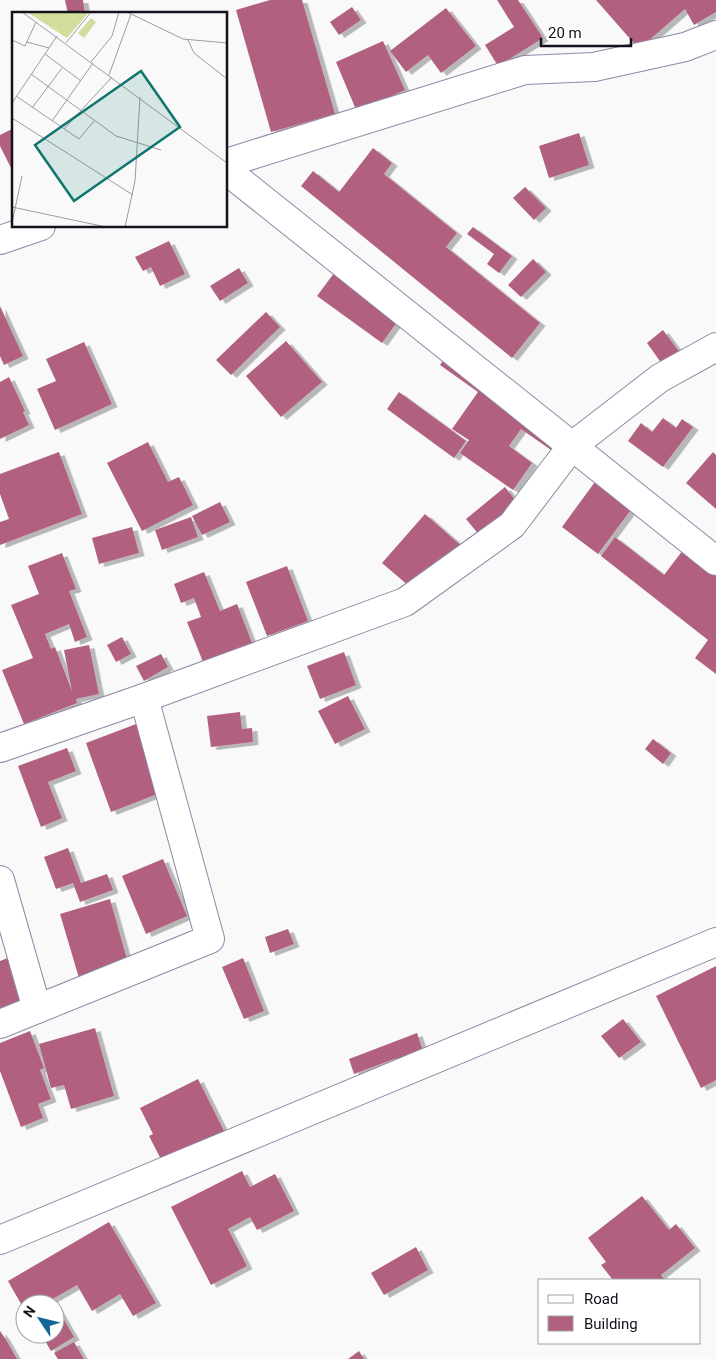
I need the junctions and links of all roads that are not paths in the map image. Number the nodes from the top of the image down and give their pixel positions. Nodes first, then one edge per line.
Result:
1 (716, 35) edge
2 (228, 162) edge
3 (228, 172) edge
4 (35, 228) edge
5 (0, 240) edge
6 (716, 347) edge
7 (572, 446) junction
8 (716, 561) edge
9 (144, 698) junction
10 (0, 748) edge
11 (0, 880) edge
12 (716, 942) edge
13 (37, 1009) junction
14 (0, 1024) edge
15 (0, 1240) edge

1 - 2 street
3 - 7 street
4 - 5 street
6 - 7 street
7 - 8 street
7 - 9 street
9 - 10 street
9 - 13 street
11 - 13 street
12 - 15 street
13 - 14 street

